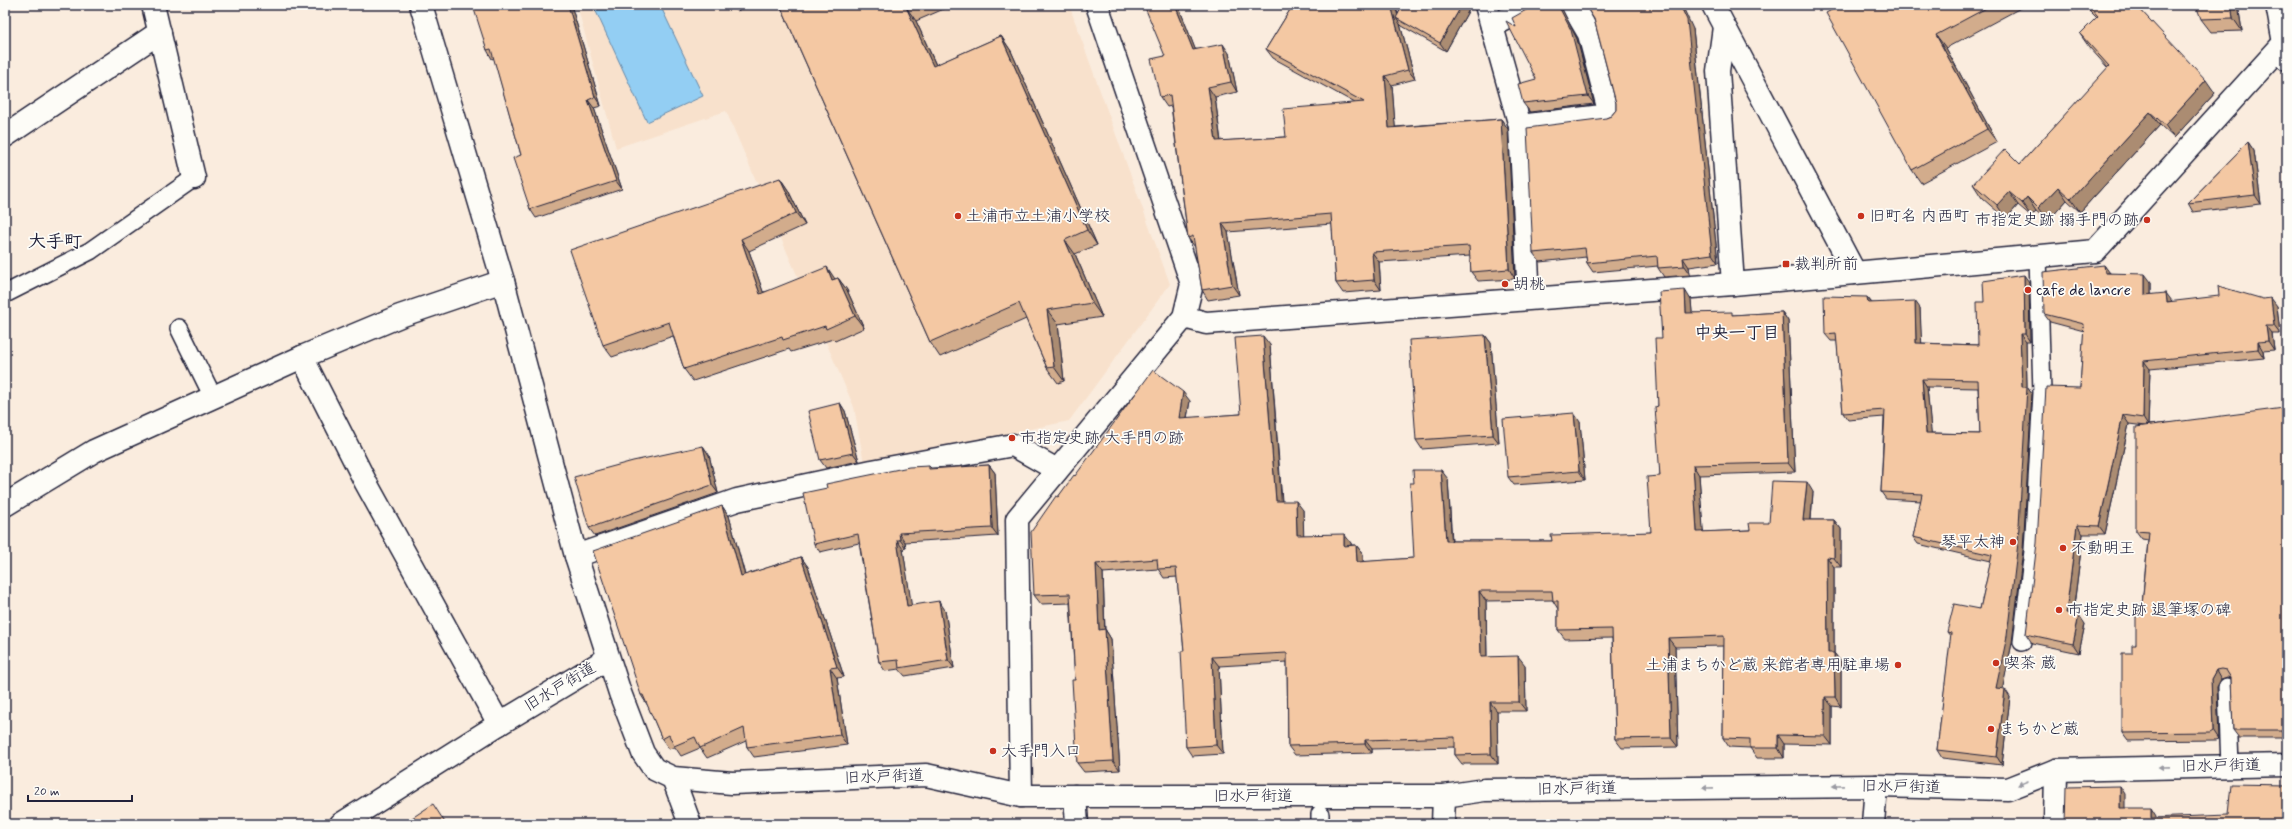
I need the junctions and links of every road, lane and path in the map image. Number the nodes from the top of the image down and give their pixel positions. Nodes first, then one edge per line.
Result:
1 (153, 5) edge
2 (421, 5) edge
3 (1097, 5) edge
4 (1486, 5) edge
5 (1534, 5) edge
6 (1572, 5) edge
7 (1713, 5) edge
8 (2277, 5) edge
9 (1492, 26) junction
10 (1724, 27) junction
11 (160, 32) junction
12 (2286, 51) edge
13 (1520, 126) junction
14 (5, 136) edge
15 (194, 178) joint
16 (2038, 256) junction
17 (1855, 273) junction
18 (503, 281) junction
19 (1733, 284) junction
20 (5, 294) edge
21 (1529, 298) junction
22 (1184, 317) junction
23 (179, 328) dead end
24 (302, 357) junction
25 (213, 397) junction
26 (1057, 470) junction
27 (5, 505) edge
28 (576, 556) junction
29 (2022, 642) dead end
30 (607, 659) junction
31 (2227, 687) edge
32 (499, 724) junction
33 (2287, 765) edge
34 (2230, 766) junction
35 (2056, 770) junction
36 (673, 778) junction
37 (1876, 786) junction
38 (1020, 796) junction
39 (1075, 796) junction
40 (1444, 796) junction
41 (341, 824) edge
42 (690, 824) edge
43 (1077, 824) edge
44 (1443, 824) edge
45 (1872, 824) edge
46 (2055, 824) edge

1 - 11 street
2 - 18 street
3 - 22 street
4 - 9 street
5 - 9 street
6 - 13 street
7 - 10 street
8 - 12 street
9 - 13 street
10 - 17 street
10 - 19 street
11 - 14 street
11 - 15 street
12 - 16 street
13 - 21 street
15 - 20 lane
16 - 17 street
16 - 29 lane
17 - 19 street
18 - 24 street
18 - 28 street
19 - 21 street
21 - 22 street
22 - 26 street
23 - 25 lane
24 - 25 street
24 - 32 street
25 - 27 street
26 - 28 street
26 - 38 street
28 - 30 street
30 - 32 street, 旧水戸街道
30 - 36 street, 旧水戸街道
31 - 34 lane
32 - 41 street, 旧水戸街道
33 - 34 street, 旧水戸街道
34 -> 35 street, 旧水戸街道
35 -> 37 street, 旧水戸街道
35 - 46 street
36 - 38 street, 旧水戸街道
36 - 42 street
37 -> 40 street, 旧水戸街道
37 - 45 street
38 - 39 street, 旧水戸街道
39 - 40 street, 旧水戸街道
39 - 43 street
40 - 44 street

